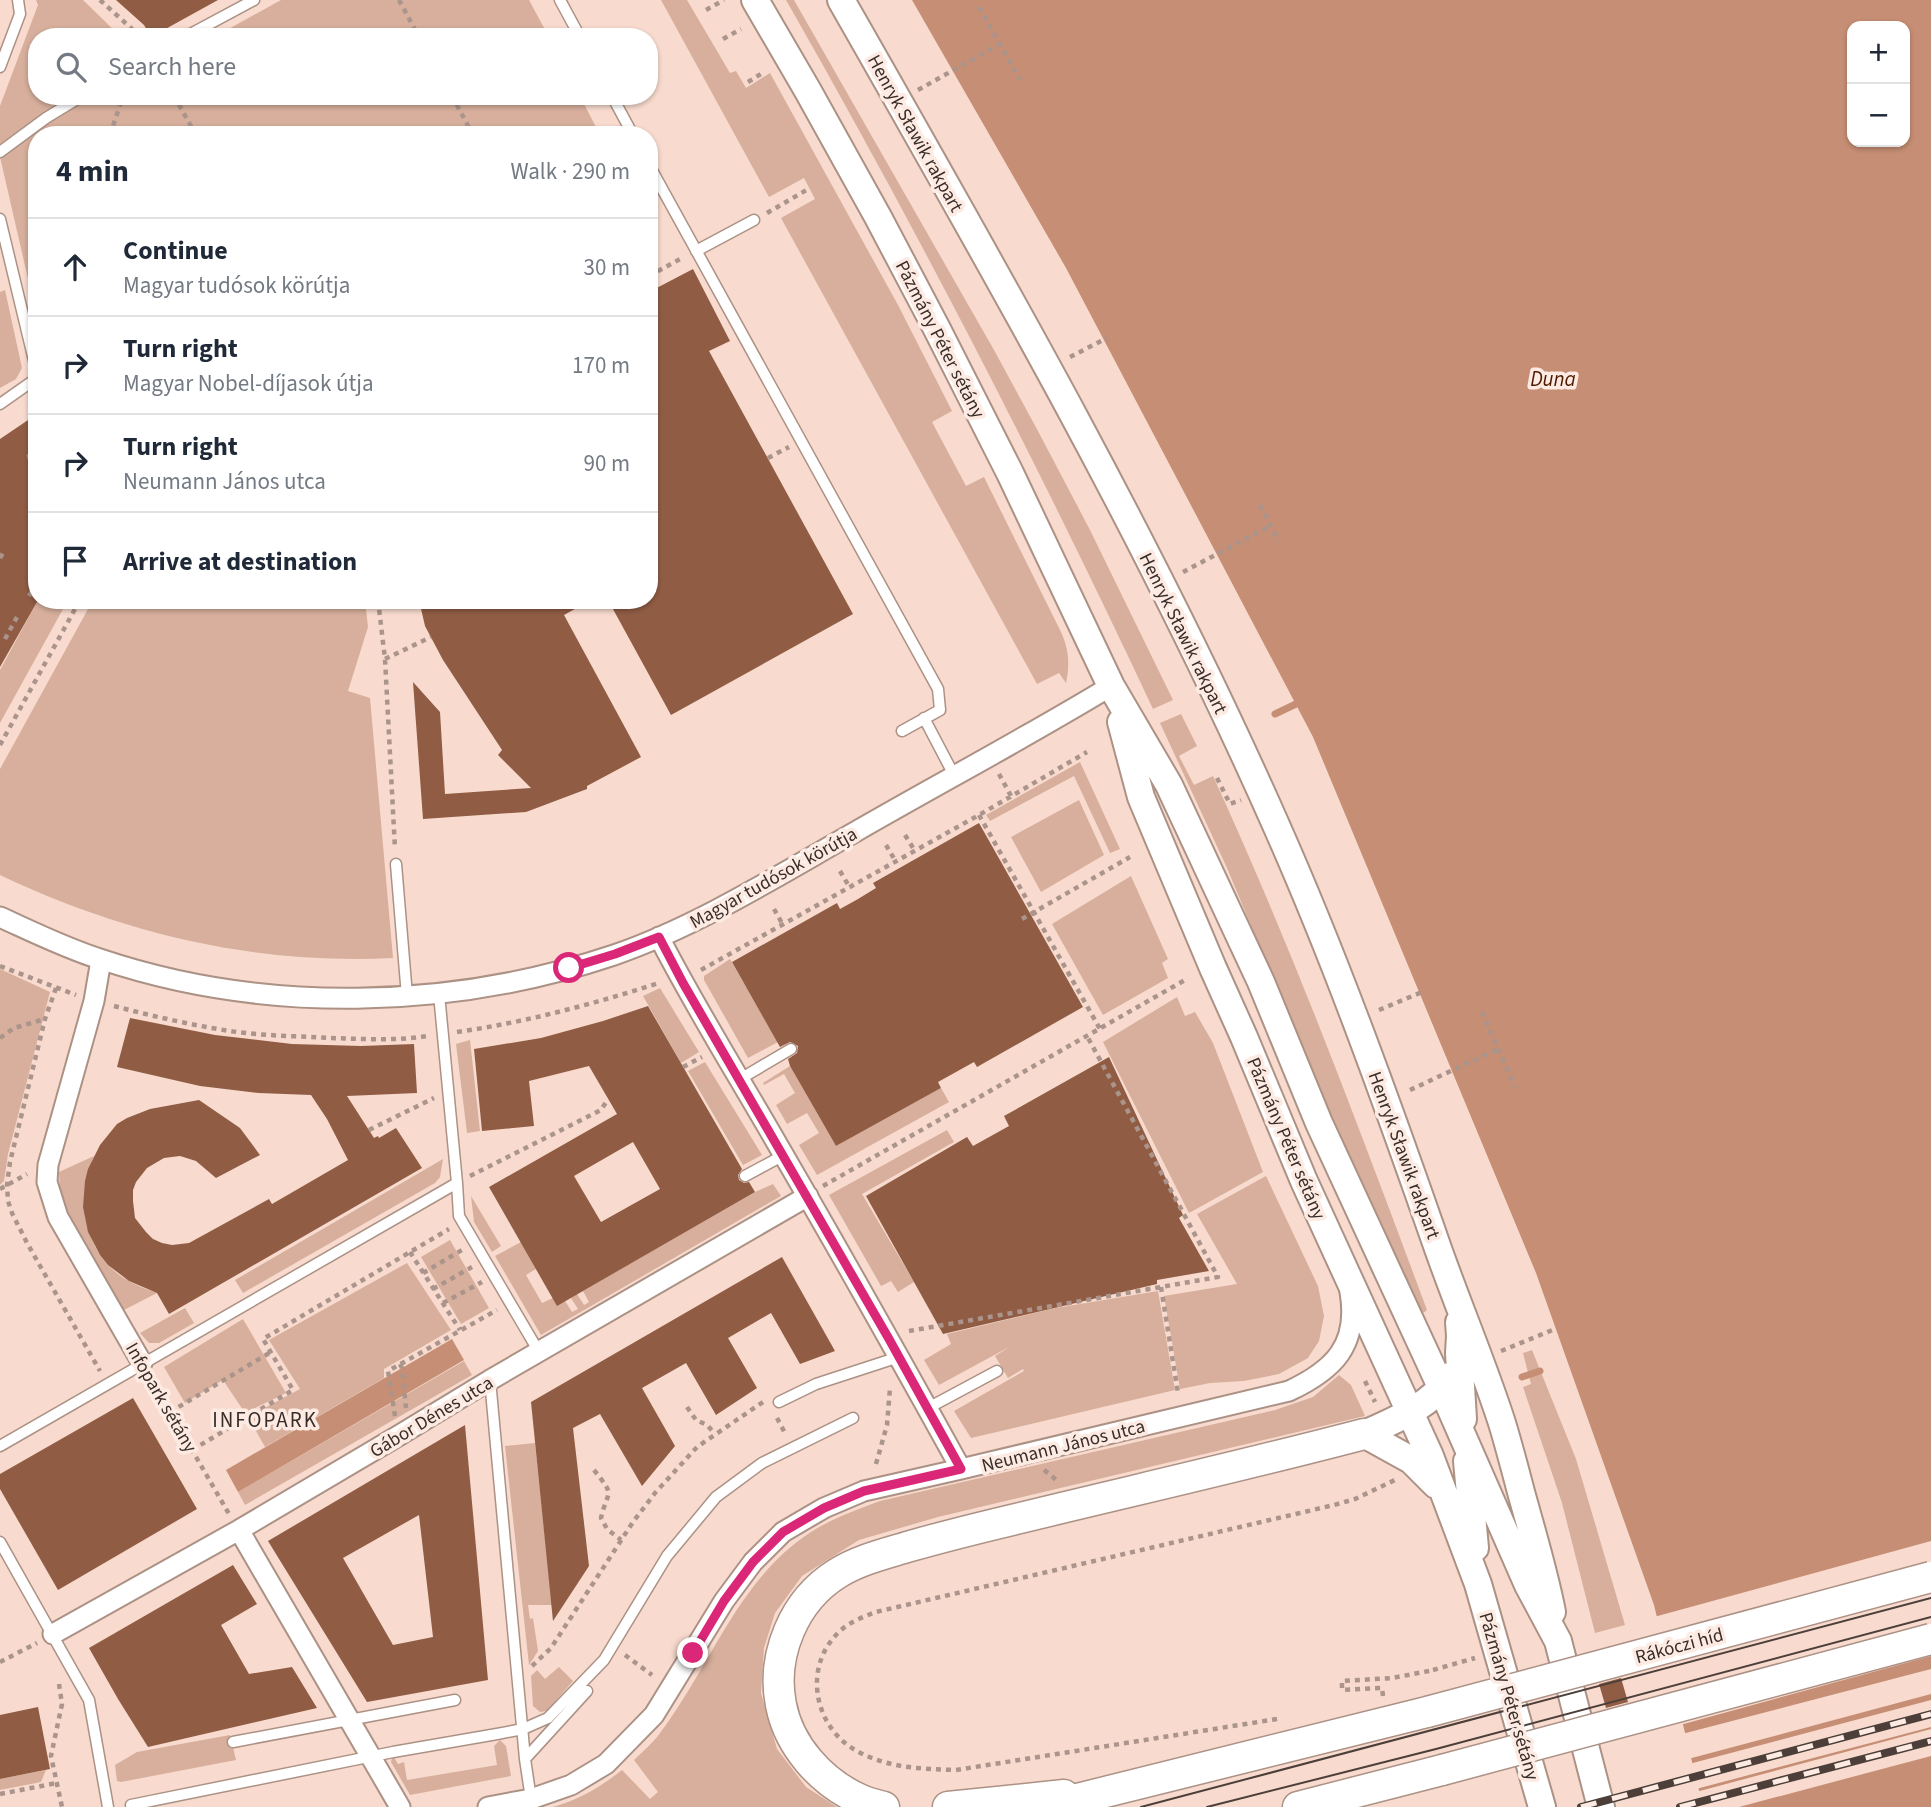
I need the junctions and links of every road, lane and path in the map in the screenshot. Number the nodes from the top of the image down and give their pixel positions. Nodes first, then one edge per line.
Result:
1 (18, 0) edge
2 (100, 0) edge
3 (254, 0) edge
4 (399, 0) edge
5 (560, 0) edge
6 (724, 0) edge
7 (755, 0) edge
8 (841, 0) edge
9 (979, 7) dead end
10 (706, 10) dead end
11 (131, 28) edge
12 (202, 28) edge
13 (414, 28) edge
14 (575, 28) edge
15 (741, 29) dead end
16 (723, 38) dead end
17 (1000, 44) junction
18 (0, 67) edge
19 (764, 72) dead end
20 (1020, 80) dead end
21 (748, 82) dead end
22 (918, 90) dead end
23 (67, 105) edge
24 (119, 105) edge
25 (179, 105) edge
26 (457, 105) edge
27 (617, 105) edge
28 (35, 126) edge
29 (113, 126) edge
30 (191, 126) edge
31 (468, 126) edge
32 (628, 126) edge
33 (28, 131) edge
34 (0, 152) edge
35 (658, 181) edge
36 (810, 188) dead end
37 (0, 219) edge
38 (754, 220) joint
39 (696, 251) junction
40 (658, 271) edge
41 (28, 337) edge
42 (1107, 338) dead end
43 (1070, 357) dead end
44 (28, 382) edge
45 (0, 404) edge
46 (1260, 505) dead end
47 (1270, 526) junction
48 (1279, 542) dead end
49 (1183, 572) dead end
50 (75, 609) edge
51 (379, 609) edge
52 (17, 617) dead end
53 (431, 637) dead end
54 (5, 639) dead end
55 (385, 659) junction
56 (1111, 686) junction
57 (924, 718) junction
58 (902, 731) dead end
59 (0, 746) edge
60 (999, 774) dead end
61 (955, 776) junction
62 (1217, 778) dead end
63 (1011, 796) dead end
64 (1227, 800) dead end
65 (979, 815) dead end
66 (905, 835) dead end
67 (886, 845) dead end
68 (915, 851) dead end
69 (1129, 857) dead end
70 (896, 862) dead end
71 (396, 863) joint
72 (840, 871) dead end
73 (850, 888) dead end
74 (774, 909) dead end
75 (1034, 912) junction
76 (0, 917) edge
77 (1022, 919) dead end
78 (783, 925) dead end
79 (659, 937) junction
80 (101, 960) junction
81 (1185, 980) dead end
82 (1422, 992) dead end
83 (439, 994) junction
84 (407, 996) junction
85 (1379, 1010) dead end
86 (1482, 1012) dead end
87 (46, 1019) dead end
88 (1100, 1029) junction
89 (1087, 1037) junction
90 (0, 1038) edge
91 (792, 1049) dead end
92 (1498, 1049) junction
93 (702, 1057) dead end
94 (683, 1067) dead end
95 (740, 1079) junction
96 (1516, 1087) dead end
97 (1410, 1090) dead end
98 (448, 1091) junction
99 (608, 1098) dead end
100 (369, 1130) dead end
101 (784, 1155) junction
102 (745, 1176) dead end
103 (457, 1183) junction
104 (813, 1192) junction
105 (462, 1222) junction
106 (475, 1243) junction
107 (410, 1252) junction
108 (485, 1260) junction
109 (423, 1273) junction
110 (1347, 1274) junction
111 (494, 1275) junction
112 (1161, 1287) junction
113 (433, 1289) junction
114 (1456, 1299) junction
115 (510, 1302) junction
116 (443, 1303) junction
117 (1555, 1329) dead end
118 (460, 1330) junction
119 (903, 1332) dead end
120 (1347, 1340) junction
121 (1505, 1350) dead end
122 (271, 1352) junction
123 (539, 1352) junction
124 (1458, 1353) junction
125 (899, 1357) junction
126 (142, 1363) junction
127 (401, 1366) junction
128 (997, 1371) dead end
129 (891, 1376) dead end
130 (490, 1380) junction
131 (1442, 1389) junction
132 (1178, 1393) dead end
133 (404, 1396) dead end
134 (767, 1399) dead end
135 (393, 1402) dead end
136 (687, 1407) dead end
137 (776, 1407) joint
138 (928, 1408) junction
139 (170, 1412) junction
140 (1410, 1412) junction
141 (853, 1418) dead end
142 (715, 1434) junction
143 (1378, 1436) junction
144 (1465, 1440) junction
145 (0, 1446) edge
146 (793, 1447) junction
147 (192, 1450) junction
148 (1033, 1452) junction
149 (876, 1464) dead end
150 (961, 1469) junction
151 (594, 1470) dead end
152 (1446, 1497) junction
153 (1084, 1502) junction
154 (239, 1530) junction
155 (621, 1540) junction
156 (0, 1542) edge
157 (1931, 1577) edge
158 (1478, 1584) junction
159 (53, 1634) junction
160 (1931, 1639) edge
161 (1558, 1641) junction
162 (1476, 1657) dead end
163 (634, 1661) dead end
164 (0, 1662) edge
165 (1434, 1670) junction
166 (652, 1675) dead end
167 (1401, 1676) dead end
168 (519, 1678) junction
169 (59, 1680) dead end
170 (587, 1692) dead end
171 (1384, 1699) dead end
172 (455, 1700) dead end
173 (1289, 1717) dead end
174 (348, 1719) junction
175 (523, 1729) junction
176 (233, 1742) dead end
177 (370, 1756) junction
178 (526, 1759) junction
179 (57, 1783) junction
180 (1123, 1788) junction
181 (0, 1794) edge
182 (531, 1799) junction
183 (131, 1805) dead end
184 (62, 1807) edge
185 (108, 1807) edge
186 (400, 1807) edge
187 (488, 1807) edge
188 (884, 1807) edge
189 (948, 1807) edge
190 (1045, 1807) edge
191 (1298, 1807) edge
192 (1542, 1807) edge
193 (1601, 1807) edge

1 - 18 lane
2 - 11 path
3 - 12 lane
4 - 13 path
5 - 14 lane
6 - 10 path
7 - 56 street, Pázmány Péter sétány
8 - 114 street, Henryk Sławik rakpart
9 - 17 path
15 - 16 path
17 - 20 path
17 - 22 path
19 - 21 path
23 - 28 lane
24 - 29 path
25 - 30 path
26 - 31 path
27 - 32 lane
33 - 34 lane
35 - 39 lane
36 - 38 path
37 - 41 lane
38 - 39 lane
39 - 40 path
39 - 57 lane
42 - 43 path
44 - 45 lane
46 - 47 path
47 - 48 path
47 - 49 path
50 - 59 path
51 - 55 path
52 - 54 path
53 - 55 path
55 - 71 path
56 - 61 street, Magyar tudósok körútja
56 - 110 street, Pázmány Péter sétány
56 - 131 street, Pázmány Péter sétány
57 - 58 lane
57 - 61 lane
60 - 63 path
61 - 79 street, Magyar tudósok körútja
62 - 64 path
65 - 75 path
66 - 68 path
67 - 70 path
69 - 75 path
71 - 84 lane
72 - 73 path
74 - 78 path
75 - 77 path
75 - 88 path
76 - 80 street, Magyar tudósok körútja
79 - 83 street, Magyar tudósok körútja
79 - 95 street
80 - 84 street, Magyar tudósok körútja
80 - 126 street, Infopark sétány
81 - 88 path
82 - 85 path
83 - 84 street, Magyar tudósok körútja
83 - 98 lane
86 - 92 path
87 - 90 path
88 - 89 path
89 - 104 path
89 - 112 path
91 - 95 lane
92 - 96 path
92 - 97 path
93 - 94 path
95 - 101 street
98 - 100 path
98 - 103 lane
99 - 103 path
101 - 102 lane
101 - 104 street
103 - 105 lane
103 - 126 lane
104 - 123 street, Gábor Dénes utca
104 - 125 street
105 - 106 lane
105 - 107 path
106 - 108 lane
106 - 109 path
107 - 109 path
107 - 122 path
108 - 111 lane
108 - 113 path
109 - 113 path
110 - 120 street, Neumann János utca
110 - 140 street, Pázmány Péter sétány
111 - 115 lane
111 - 116 path
112 - 119 path
112 - 132 path
113 - 116 path
114 - 124 street, Henryk Sławik rakpart
114 - 161 street, Henryk Sławik rakpart
115 - 118 path
115 - 123 lane
116 - 118 path
117 - 121 path
118 - 127 path
120 - 143 path
120 - 148 street, Neumann János utca
122 - 139 path
122 - 147 path
123 - 130 street, Gábor Dénes utca
124 - 131 street
124 - 144 street, Henryk Sławik rakpart
125 - 137 lane
125 - 138 street
126 - 139 path, Infopark sétány
126 - 145 lane
127 - 133 path
127 - 135 path
128 - 138 lane
129 - 149 path
130 - 154 street, Gábor Dénes utca
130 - 168 lane
131 - 140 street
131 - 144 street, Pázmány Péter sétány
134 - 142 path
136 - 142 path
137 - 146 path
138 - 150 street
139 - 147 path, Infopark sétány
140 - 143 street
140 - 152 street, Pázmány Péter sétány
141 - 146 lane
142 - 155 path
143 - 152 street
143 - 153 main road
143 - 173 path
144 - 158 street, Pázmány Péter sétány
144 - 161 street, Pázmány Péter sétány
146 - 175 lane
147 - 154 path, Infopark sétány
148 - 150 street, Neumann János utca
148 - 153 path
150 - 182 street, Neumann János utca
151 - 155 path
152 - 158 street, Pázmány Péter sétány
153 - 188 main road
154 - 159 street, Gábor Dénes utca
154 - 174 street
155 - 168 path
156 - 159 lane
157 - 180 main road, Rákóczi híd, bridge
158 - 192 street, Pázmány Péter sétány
159 - 164 path
159 - 185 lane
160 - 191 main road, bridge
161 - 193 street, Pázmány Péter sétány
162 - 165 path
163 - 166 path
165 - 167 path
165 - 171 path
168 - 175 lane
169 - 179 path
170 - 178 lane
172 - 174 lane
174 - 176 lane
174 - 177 street
175 - 177 lane
175 - 178 lane
177 - 183 lane
177 - 186 street
178 - 182 lane
179 - 181 path
179 - 184 path
180 - 189 main road
180 - 190 main road
182 - 187 street, Neumann János utca

